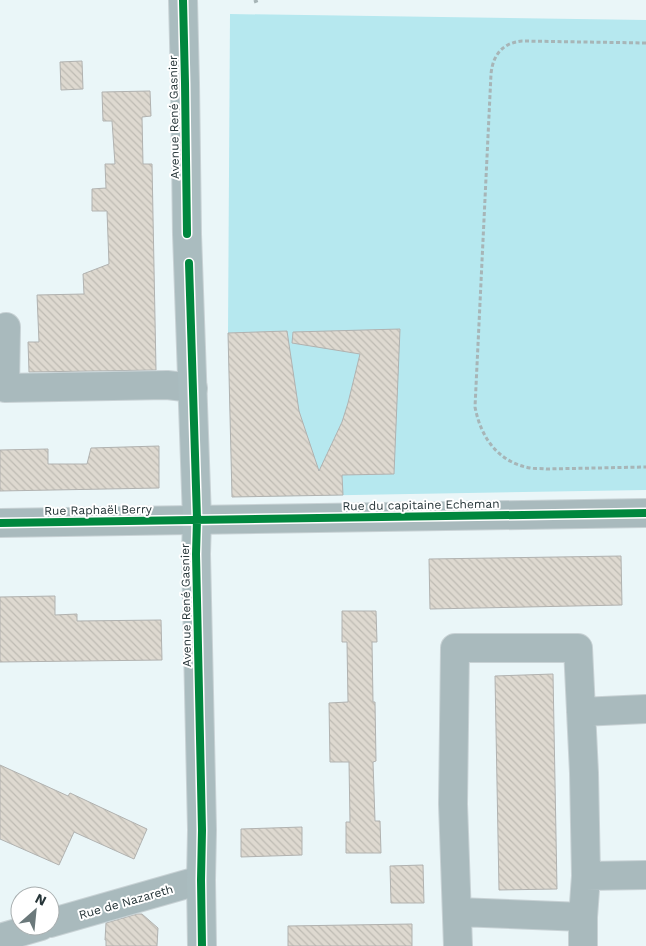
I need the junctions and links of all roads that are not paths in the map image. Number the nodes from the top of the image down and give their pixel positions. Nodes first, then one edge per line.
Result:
1 (183, 0) edge
2 (6, 328) dead end
3 (193, 388) junction
4 (646, 512) edge
5 (197, 519) junction
6 (0, 523) edge
7 (646, 709) edge
8 (581, 712) junction
9 (646, 875) edge
10 (586, 876) junction
11 (201, 880) junction
12 (458, 912) junction
13 (583, 917) junction
14 (60, 920) edge
15 (202, 946) edge
16 (458, 946) edge
17 (583, 946) edge

1 - 3 main road, Avenue René Gasnier
2 - 3 street
3 - 5 main road, Avenue René Gasnier
4 - 5 street, Rue du capitaine Echeman
5 - 6 street, Rue Raphaël Berry
5 - 11 main road, Avenue René Gasnier
7 - 8 street
8 - 10 street
8 - 12 street
9 - 10 street
10 - 13 street
11 - 14 street, Rue de Nazareth
11 - 15 main road, Avenue René Gasnier
12 - 13 street
12 - 16 street
13 - 17 street

